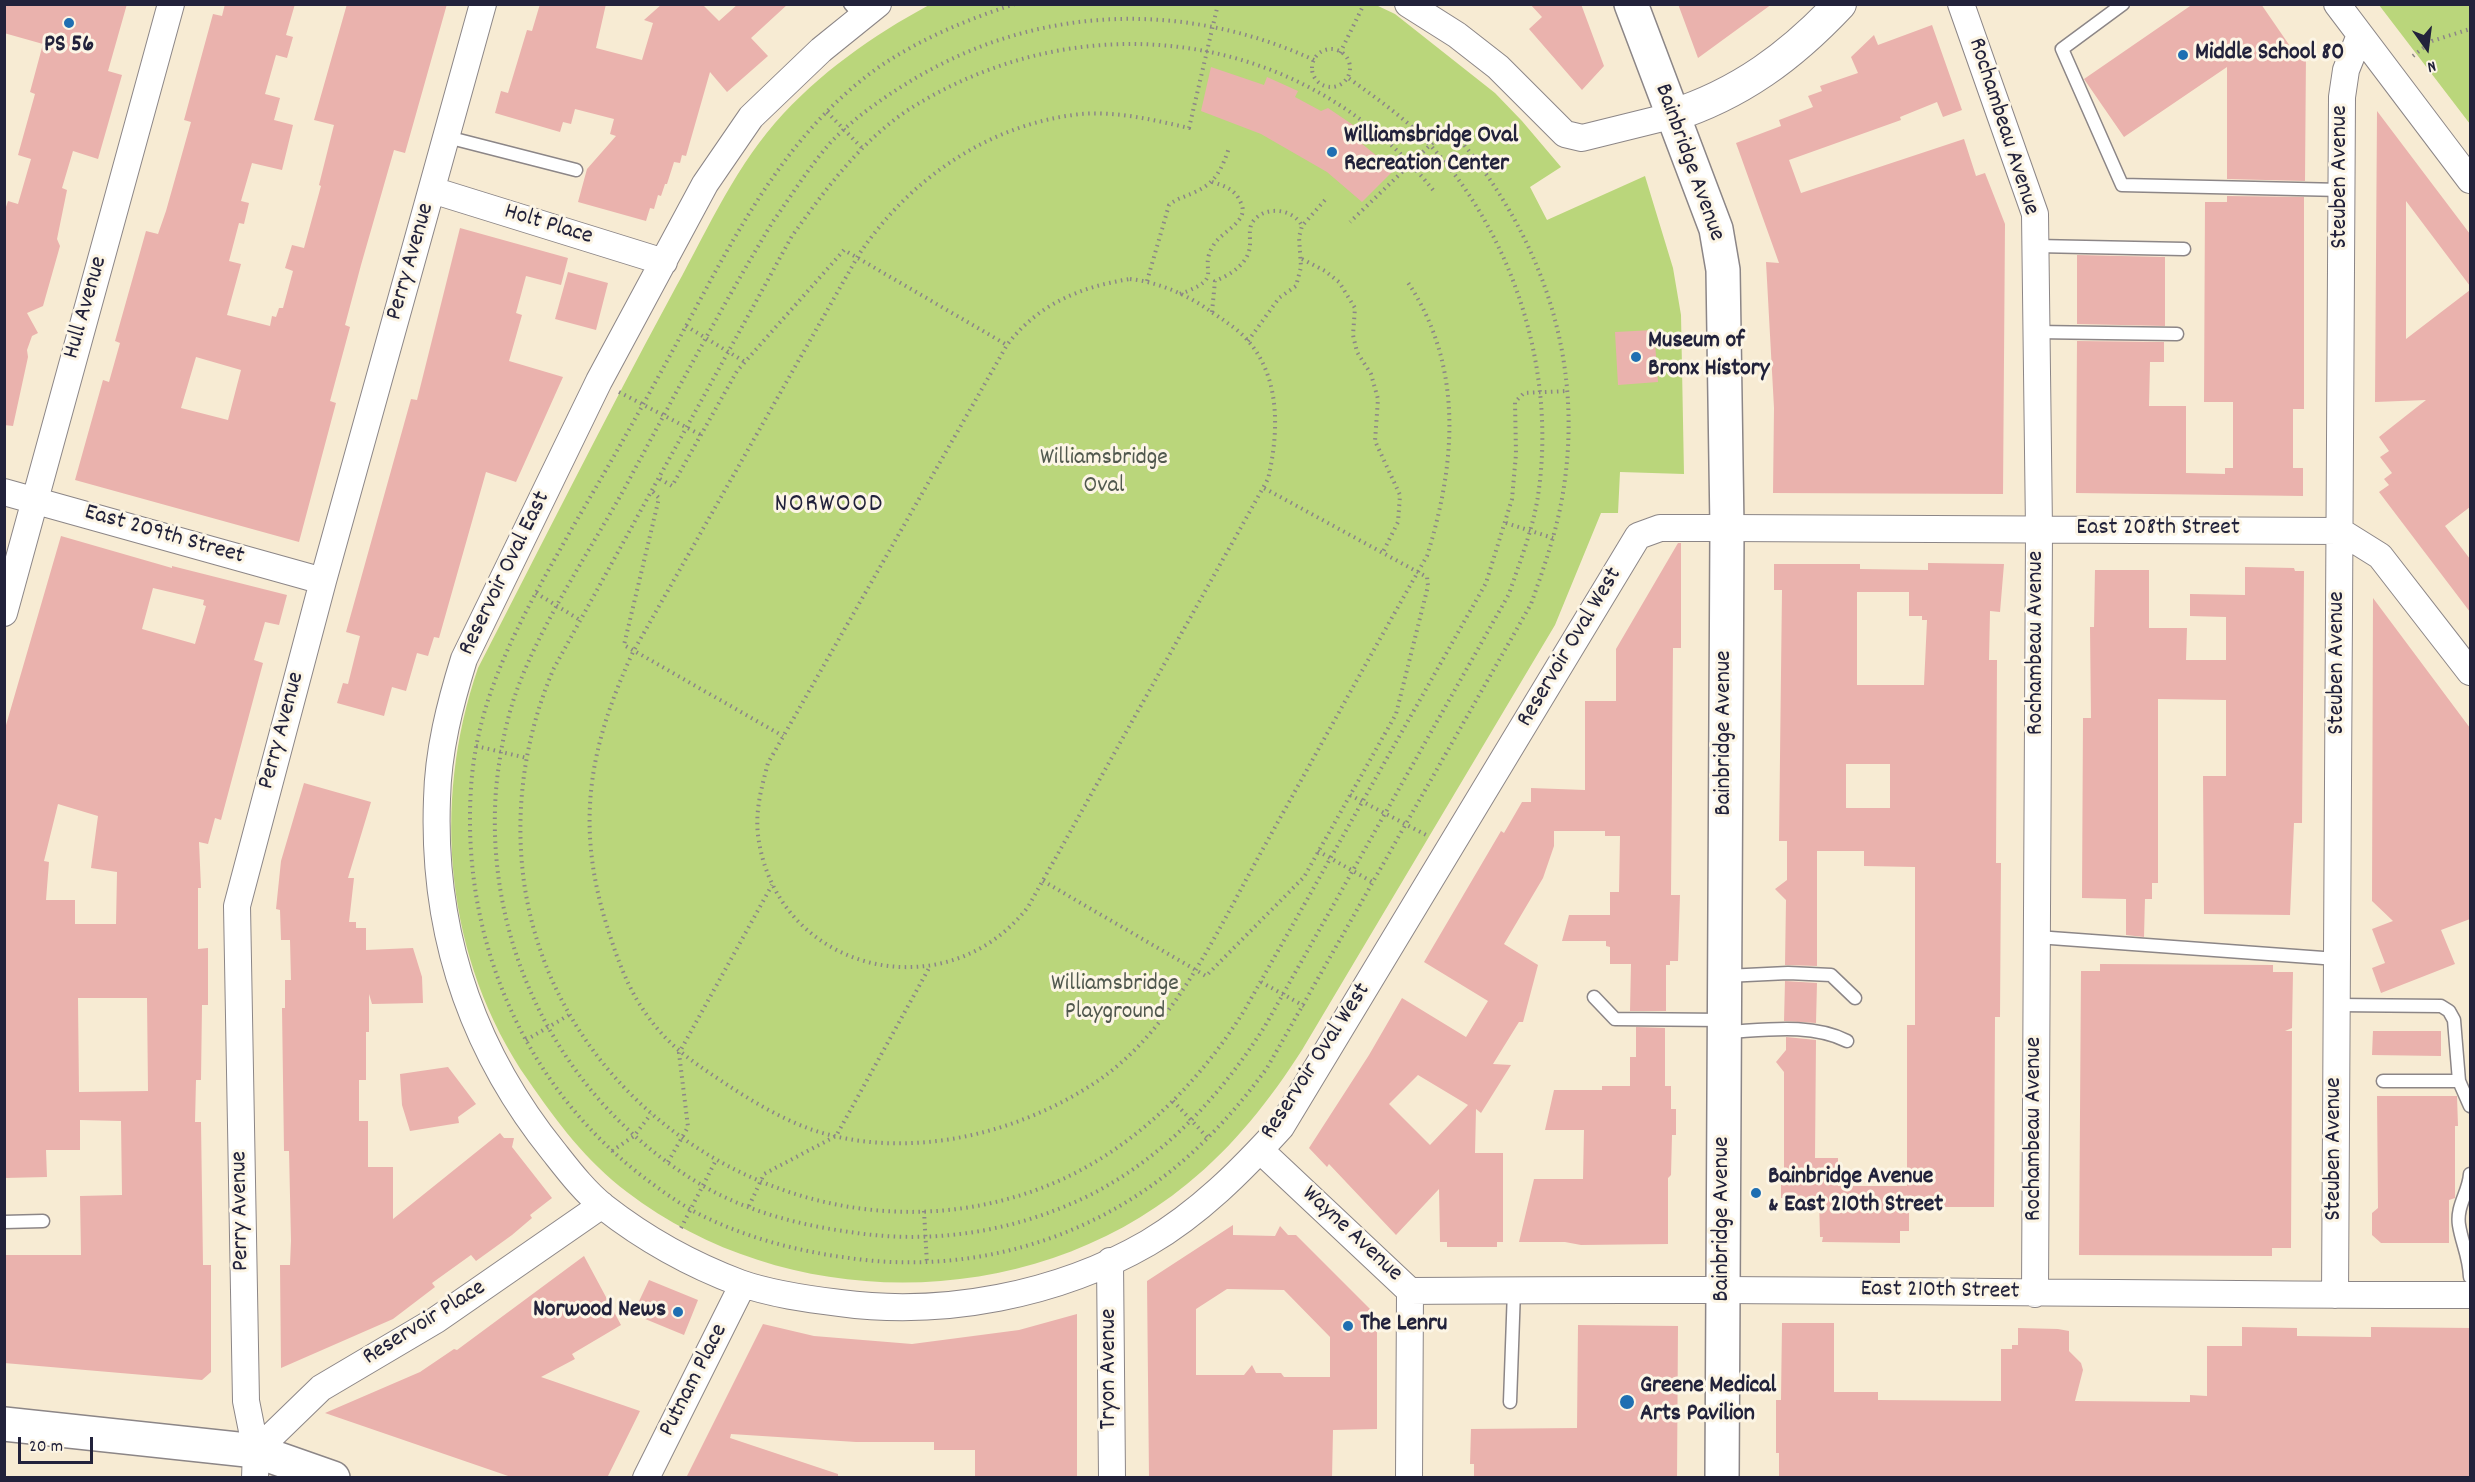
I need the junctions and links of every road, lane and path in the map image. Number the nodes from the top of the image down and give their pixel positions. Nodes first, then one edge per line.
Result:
1 (171, 4) edge
2 (483, 4) edge
3 (1015, 4) edge
4 (1218, 4) edge
5 (1364, 4) edge
6 (1408, 4) edge
7 (1631, 4) edge
8 (1840, 4) edge
9 (1961, 4) edge
10 (2123, 4) edge
11 (2337, 4) edge
12 (863, 8) edge
13 (1213, 25) junction
14 (2470, 29) edge
15 (2360, 35) junction
16 (1207, 48) junction
17 (1340, 53) junction
18 (2413, 56) dead end
19 (1314, 60) junction
20 (1347, 77) junction
21 (1322, 85) junction
22 (1319, 91) junction
23 (827, 112) junction
24 (1671, 116) junction
25 (845, 130) junction
26 (447, 136) junction
27 (1430, 145) junction
28 (862, 148) junction
29 (1229, 148) dead end
30 (1412, 163) junction
31 (576, 170) dead end
32 (2470, 180) edge
33 (1212, 182) junction
34 (432, 190) junction
35 (1433, 190) dead end
36 (2342, 190) junction
37 (1325, 200) dead end
38 (1350, 222) dead end
39 (1302, 226) junction
40 (2036, 246) junction
41 (2184, 249) dead end
42 (858, 256) junction
43 (1302, 259) junction
44 (664, 262) junction
45 (1147, 281) junction
46 (1407, 281) dead end
47 (1179, 294) junction
48 (1212, 312) junction
49 (686, 326) junction
50 (2036, 332) junction
51 (2177, 334) dead end
52 (706, 339) junction
53 (1248, 341) junction
54 (1007, 345) junction
55 (730, 353) junction
56 (745, 362) junction
57 (599, 381) junction
58 (1567, 391) junction
59 (1539, 392) junction
60 (643, 405) junction
61 (664, 416) junction
62 (688, 428) junction
63 (701, 435) junction
64 (660, 479) junction
65 (1264, 488) junction
66 (4, 492) edge
67 (653, 492) junction
68 (34, 500) junction
69 (1506, 524) junction
70 (1727, 528) junction
71 (2039, 530) junction
72 (1530, 531) junction
73 (2340, 531) junction
74 (1638, 536) joint
75 (1553, 538) junction
76 (1383, 552) junction
77 (1418, 571) junction
78 (323, 580) junction
79 (536, 593) junction
80 (558, 606) junction
81 (4, 613) edge
82 (580, 620) junction
83 (633, 652) junction
84 (2470, 672) edge
85 (783, 736) junction
86 (476, 746) junction
87 (502, 753) junction
88 (527, 758) junction
89 (1350, 794) junction
90 (1363, 802) junction
91 (1385, 813) junction
92 (1407, 825) junction
93 (1435, 840) dead end
94 (1318, 851) junction
95 (1330, 859) junction
96 (1353, 871) junction
97 (1043, 881) junction
98 (1374, 883) junction
99 (772, 884) junction
100 (2037, 937) junction
101 (2337, 959) junction
102 (929, 967) junction
103 (1195, 969) junction
104 (1725, 976) junction
105 (1261, 982) junction
106 (1283, 994) junction
107 (1594, 997) dead end
108 (1855, 998) dead end
109 (2337, 1005) junction
110 (1304, 1006) junction
111 (569, 1015) junction
112 (1725, 1026) junction
113 (547, 1028) junction
114 (526, 1040) junction
115 (1847, 1041) dead end
116 (679, 1053) junction
117 (2383, 1081) dead end
118 (2459, 1081) junction
119 (1173, 1101) junction
120 (2470, 1106) edge
121 (651, 1114) junction
122 (1191, 1120) junction
123 (634, 1136) junction
124 (836, 1136) junction
125 (682, 1138) junction
126 (1208, 1138) junction
127 (1260, 1150) junction
128 (612, 1151) junction
129 (716, 1160) junction
130 (668, 1162) junction
131 (2470, 1174) edge
132 (762, 1181) junction
133 (702, 1186) junction
134 (602, 1205) junction
135 (749, 1206) junction
136 (691, 1210) junction
137 (924, 1211) junction
138 (43, 1221) dead end
139 (4, 1222) edge
140 (678, 1234) dead end
141 (925, 1237) junction
142 (1110, 1261) junction
143 (927, 1264) junction
144 (2470, 1277) edge
145 (743, 1284) junction
146 (1723, 1288) junction
147 (1514, 1290) junction
148 (1410, 1291) junction
149 (2035, 1294) junction
150 (2335, 1295) junction
151 (2470, 1295) edge
152 (1510, 1402) dead end
153 (4, 1424) edge
154 (256, 1464) edge
155 (333, 1478) edge
156 (646, 1478) edge
157 (1112, 1478) edge
158 (1409, 1478) edge
159 (1722, 1478) edge

1 - 68 street, Hull Avenue
2 - 26 street, Perry Avenue
3 - 23 path
4 - 13 path
5 - 17 path
6 - 24 street
7 - 24 main road, Bainbridge Avenue
8 - 24 street
9 - 40 street, Rochambeau Avenue
10 - 36 lane
11 - 15 street
12 - 44 street, Reservoir Oval East
13 - 16 path
13 - 19 path
13 - 25 path
14 - 18 path
15 - 32 street
15 - 36 street, Steuben Avenue
16 - 22 path
16 - 28 path
16 - 42 path
17 - 19 path
17 - 20 path
19 - 21 path
20 - 21 path
20 - 27 path
21 - 22 path
22 - 30 path
23 - 25 path
23 - 49 path
24 - 70 main road, Bainbridge Avenue
25 - 28 path
25 - 52 path
26 - 31 lane
26 - 34 street, Perry Avenue
27 - 30 path
27 - 58 path
27 - 59 path
28 - 55 path
29 - 33 path
30 - 35 path
30 - 38 path
33 - 45 path
33 - 47 path
34 - 44 street, Holt Place
34 - 78 street, Perry Avenue
36 - 73 street, Steuben Avenue
37 - 39 path
39 - 43 path
39 - 48 path
40 - 41 lane
40 - 50 street, Rochambeau Avenue
42 - 54 path
42 - 56 path
42 - 83 path
43 - 53 path
43 - 76 path
44 - 57 street, Reservoir Oval East
45 - 47 path
45 - 54 path
46 - 77 path
47 - 48 path
48 - 53 path
49 - 52 path
49 - 60 path
50 - 51 lane
50 - 71 street, Rochambeau Avenue
52 - 55 path
52 - 61 path
53 - 65 path
54 - 85 path
55 - 56 path
55 - 62 path
56 - 63 path
57 - 60 path
57 - 134 street, Reservoir Oval East
58 - 59 path
58 - 75 path
59 - 69 path
59 - 72 path
60 - 61 path
60 - 79 path
61 - 62 path
61 - 80 path
62 - 63 path
62 - 64 path
63 - 64 path
64 - 67 path
65 - 76 path
65 - 97 path
66 - 68 street, East 209th Street
67 - 82 path
67 - 83 path
68 - 78 street, East 209th Street
68 - 81 street, Hull Avenue
69 - 72 path
69 - 90 path
70 - 71 street, East 208th Street
70 - 74 street, East 208th Street
70 - 104 main road, Bainbridge Avenue
71 - 73 street, East 208th Street
71 - 100 street, Rochambeau Avenue
72 - 75 path
72 - 91 path
73 - 84 street
73 - 101 street, Steuben Avenue
74 - 127 street, Reservoir Oval West
75 - 92 path
76 - 77 path
77 - 89 path
77 - 103 path
78 - 154 street, Perry Avenue
79 - 80 path
79 - 86 path
80 - 82 path
80 - 87 path
82 - 88 path
83 - 85 path
83 - 116 path
85 - 99 path
86 - 87 path
86 - 114 path
87 - 88 path
87 - 113 path
88 - 111 path
89 - 90 path
89 - 94 path
90 - 91 path
90 - 95 path
91 - 92 path
91 - 96 path
92 - 93 path
92 - 98 path
94 - 95 path
94 - 103 path
95 - 96 path
95 - 105 path
96 - 98 path
96 - 106 path
97 - 102 path
97 - 103 path
98 - 110 path
99 - 102 path
99 - 116 path
100 - 101 lane
100 - 149 street, Rochambeau Avenue
101 - 109 street, Steuben Avenue
102 - 124 path
103 - 124 path
104 - 108 lane
104 - 112 main road, Bainbridge Avenue
105 - 106 path
105 - 119 path
106 - 110 path
106 - 122 path
107 - 112 lane
109 - 118 lane
109 - 150 street, Steuben Avenue
110 - 126 path
111 - 113 path
111 - 121 path
112 - 115 lane
112 - 146 main road, Bainbridge Avenue
113 - 114 path
113 - 123 path
114 - 128 path
116 - 124 path
116 - 125 path
117 - 118 lane
118 - 120 lane
119 - 122 path
119 - 137 path
121 - 123 path
121 - 125 path
122 - 126 path
122 - 141 path
123 - 128 path
123 - 130 path
124 - 132 path
125 - 129 path
125 - 130 path
126 - 143 path
127 - 142 street, Reservoir Oval West
127 - 148 street, Wayne Avenue
128 - 136 path
129 - 132 path
129 - 133 path
130 - 133 path
131 - 144 lane
132 - 135 path
132 - 137 path
133 - 135 path
133 - 136 path
134 - 145 street, Reservoir Oval West
134 - 154 street, Reservoir Place
135 - 141 path
136 - 140 path
136 - 143 path
137 - 141 path
138 - 139 lane
141 - 143 path
142 - 145 street, Reservoir Oval West
142 - 157 street, Tryon Avenue
145 - 156 street, Putnam Place
146 - 147 street, East 210th Street
146 - 149 street, East 210th Street
146 - 159 main road, Bainbridge Avenue
147 - 148 street, East 210th Street
147 - 152 lane
148 - 158 street, Wayne Avenue
149 - 150 street, East 210th Street
150 - 151 street, East 210th Street
153 - 154 main road
154 - 155 main road

